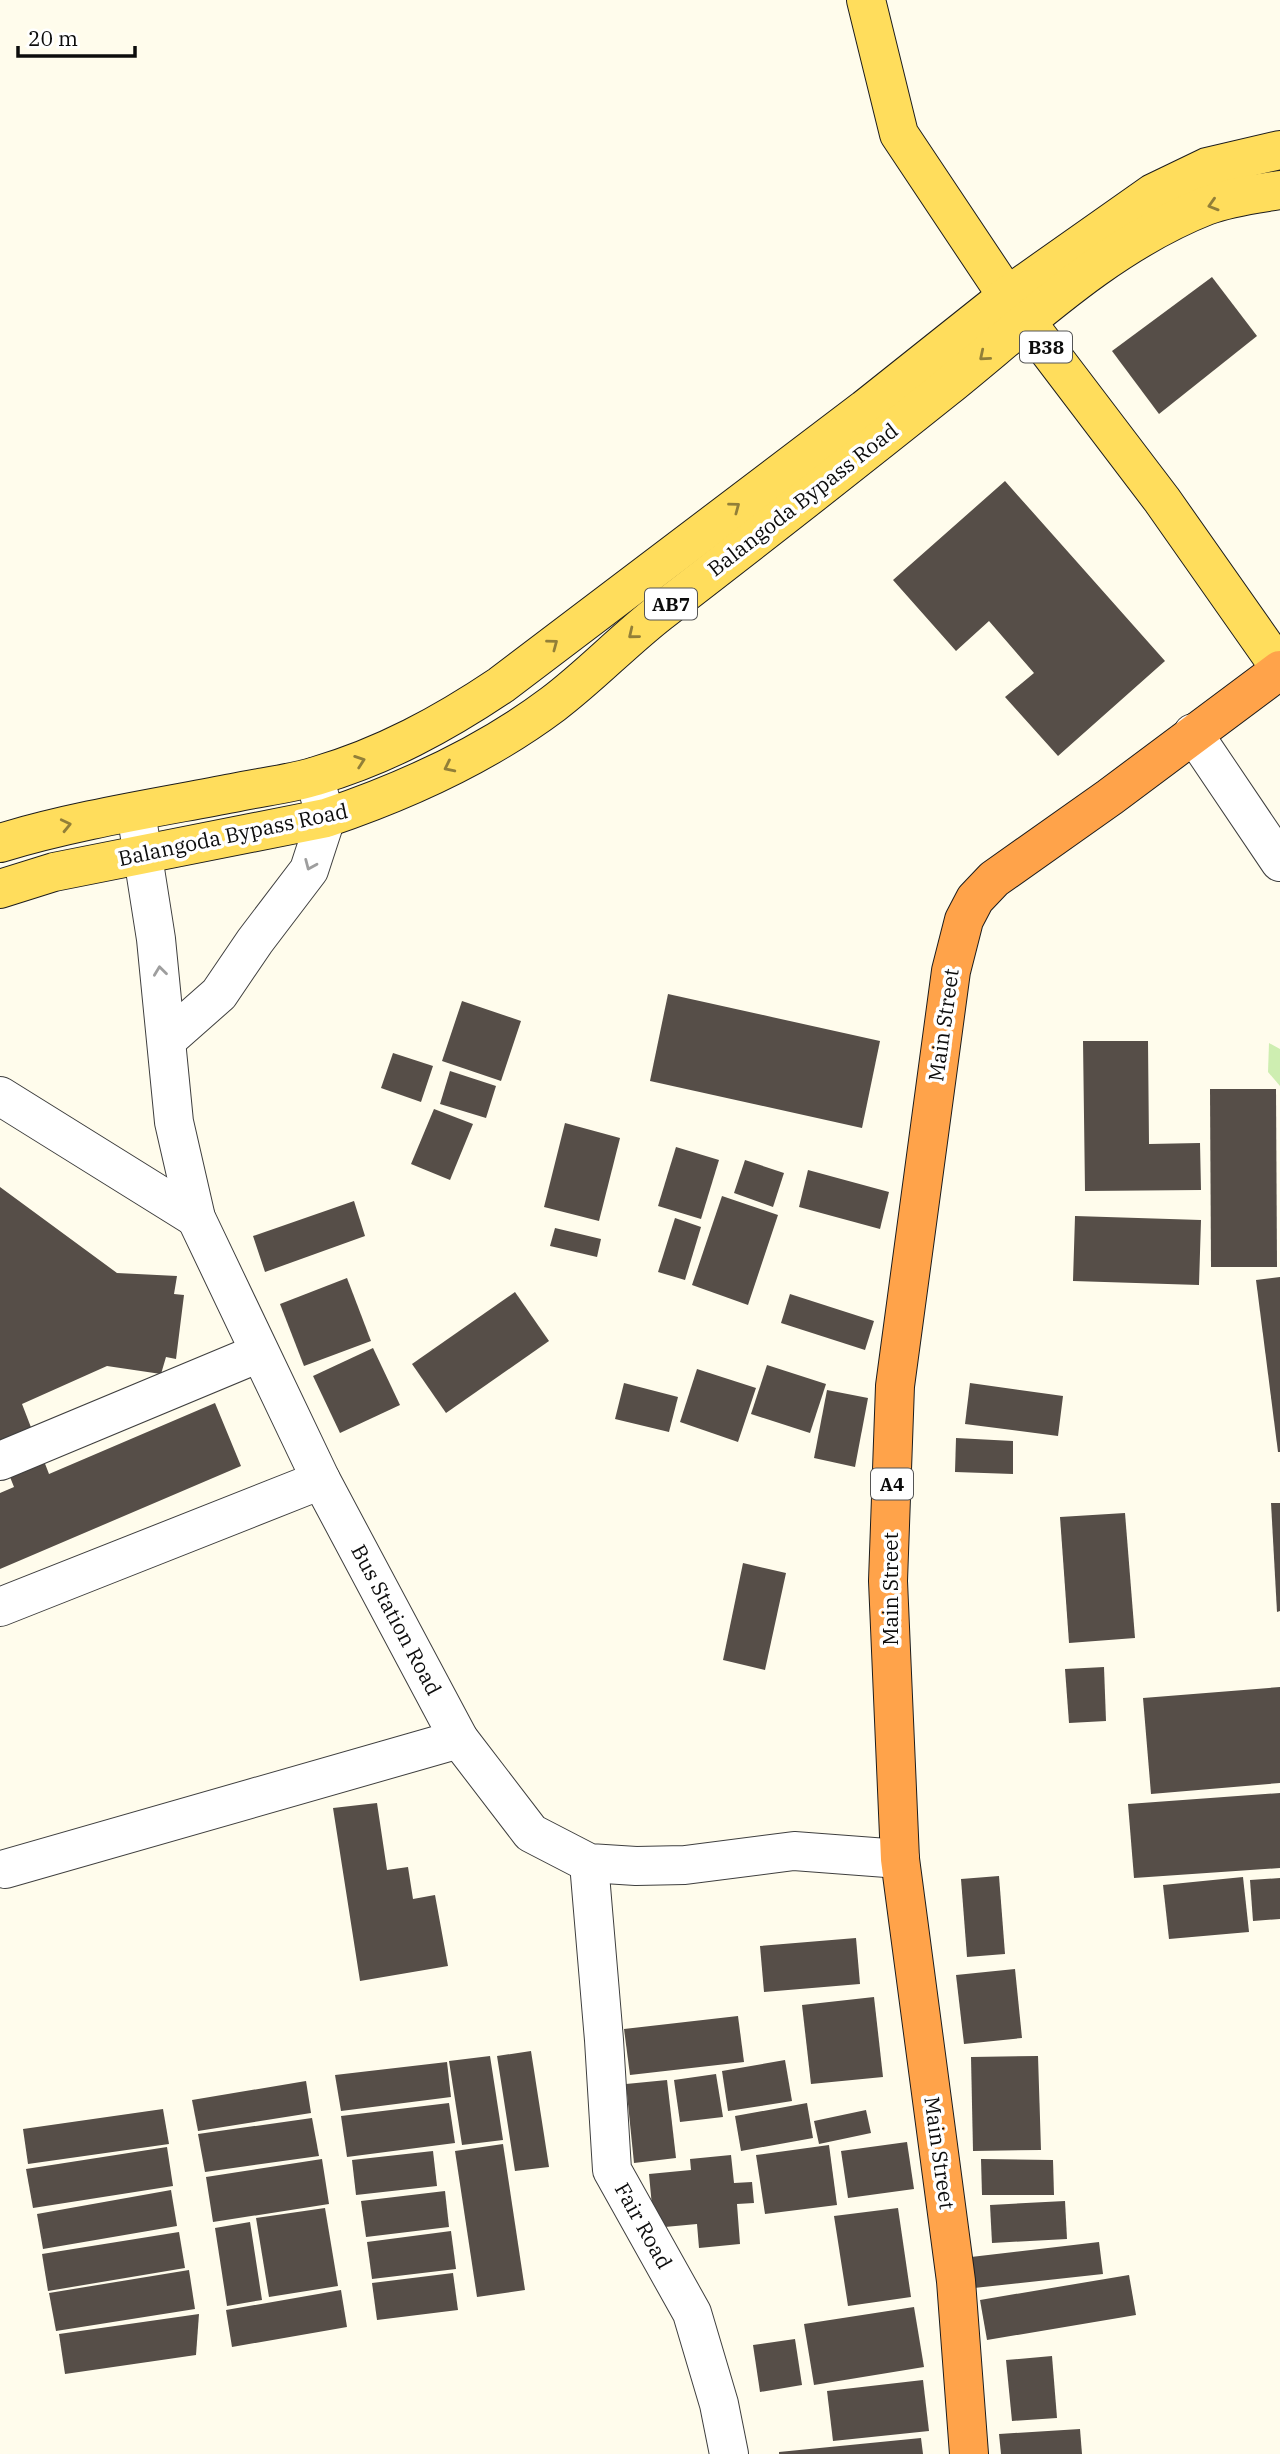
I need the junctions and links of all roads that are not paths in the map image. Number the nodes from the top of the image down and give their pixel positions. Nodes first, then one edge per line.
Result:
1 (866, 0) edge
2 (1280, 150) edge
3 (1280, 190) edge
4 (1017, 309) junction
5 (1280, 669) edge
6 (1193, 733) junction
7 (314, 777) junction
8 (136, 812) junction
9 (326, 818) junction
10 (0, 843) edge
11 (143, 856) junction
12 (1280, 862) edge
13 (0, 890) edge
14 (168, 1039) junction
15 (0, 1096) edge
16 (196, 1218) junction
17 (259, 1353) junction
18 (0, 1461) edge
19 (321, 1480) junction
20 (0, 1607) edge
21 (459, 1739) junction
22 (900, 1859) junction
23 (589, 1863) junction
24 (5, 1869) dead end
25 (730, 2454) edge
26 (969, 2454) edge

1 - 4 main road, B38
2 - 4 main road, Balangoda Bypass Road / AB7
3 -> 4 main road, Balangoda Bypass Road / AB7
4 - 5 main road, B38
7 -> 4 main road, Balangoda Bypass Road / AB7
4 -> 9 main road, Balangoda Bypass Road / AB7
5 - 6 highway, Main Street / A4
6 - 12 street
6 - 22 highway, Main Street / A4
7 - 8 main road, Balangoda Bypass Road / AB7
7 - 9 street
10 -> 8 main road, Balangoda Bypass Road / AB7
8 - 11 street, Bus Station Road
9 - 11 main road, Balangoda Bypass Road / AB7
9 -> 14 street
11 - 13 main road, Balangoda Bypass Road / AB7
14 -> 11 street, Bus Station Road
14 - 16 street, Bus Station Road
15 - 16 street
16 - 17 street, Bus Station Road
17 - 18 street
17 - 19 street, Bus Station Road
19 - 20 street
19 - 21 street, Bus Station Road
21 - 23 street, Bus Station Road
21 - 24 street
22 - 23 street, Bus Station Road
22 - 26 highway, Main Street / A4
23 - 25 street, Fair Road

